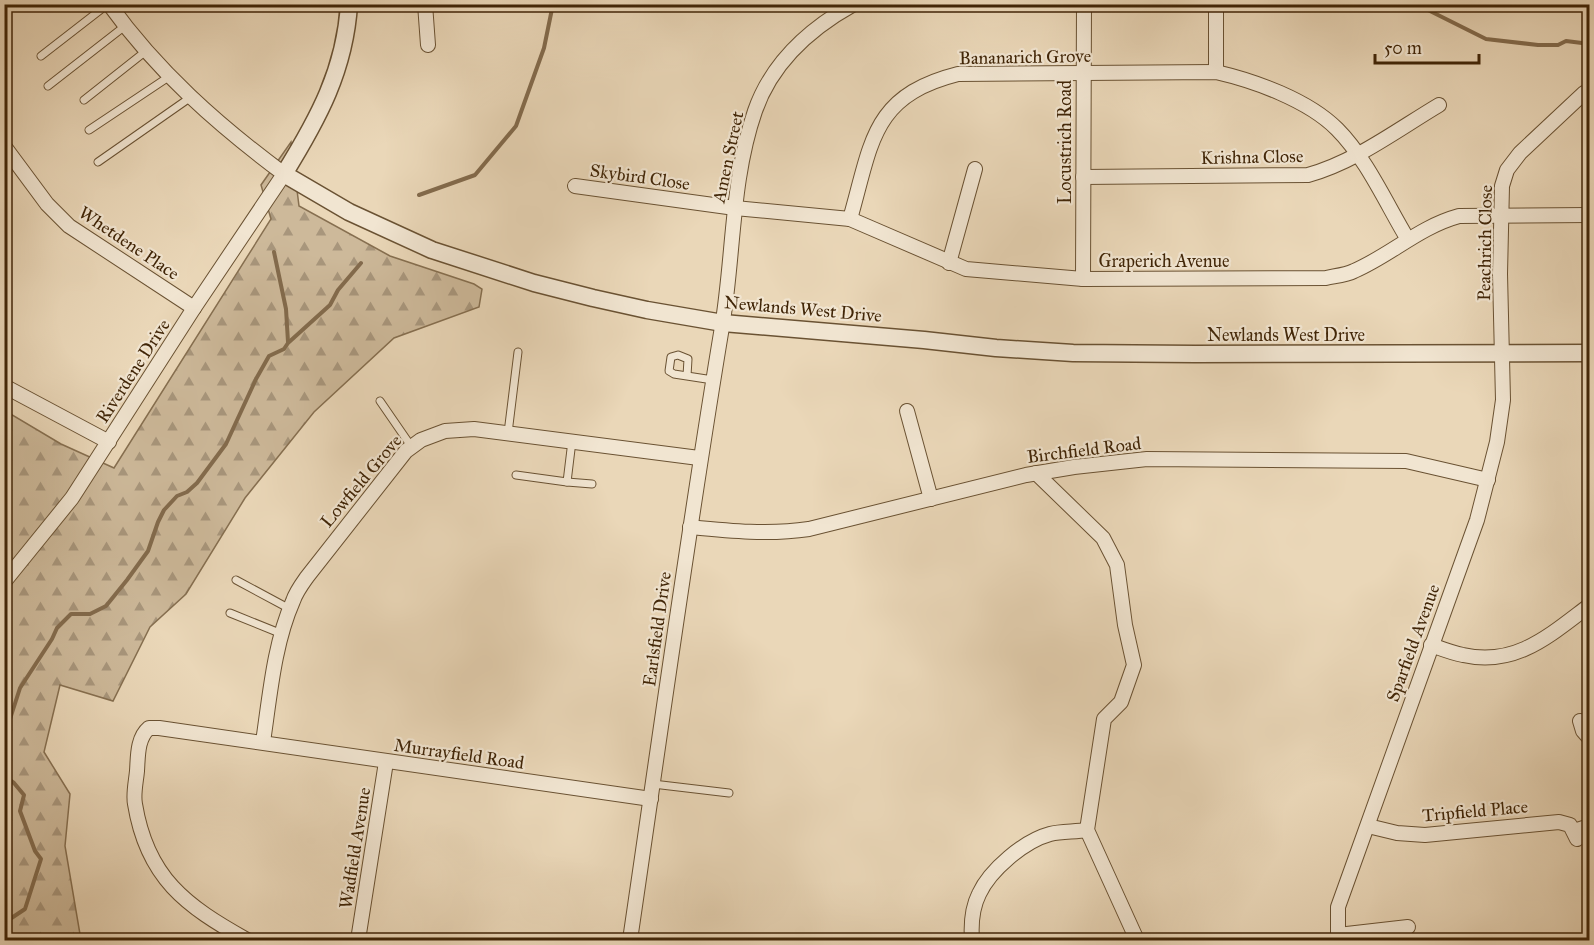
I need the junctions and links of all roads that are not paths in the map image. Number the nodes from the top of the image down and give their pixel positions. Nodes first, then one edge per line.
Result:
1 (11, 4) edge
2 (108, 4) edge
3 (349, 4) edge
4 (425, 4) edge
5 (854, 4) edge
6 (1084, 4) edge
7 (1216, 4) edge
8 (4, 9) edge
9 (125, 26) junction
10 (428, 45) dead end
11 (147, 51) junction
12 (41, 56) dead end
13 (1216, 72) junction
14 (1083, 74) junction
15 (170, 76) junction
16 (48, 87) dead end
17 (1584, 93) dead end
18 (191, 97) junction
19 (84, 100) dead end
20 (1439, 105) dead end
21 (89, 130) dead end
22 (4, 146) edge
23 (1357, 154) junction
24 (98, 162) dead end
25 (975, 169) dead end
26 (284, 174) junction
27 (1083, 177) junction
28 (575, 186) dead end
29 (735, 208) junction
30 (1590, 215) edge
31 (1501, 216) junction
32 (850, 219) junction
33 (1407, 238) junction
34 (949, 263) junction
35 (1083, 279) junction
36 (194, 308) junction
37 (723, 322) junction
38 (518, 352) dead end
39 (1503, 353) junction
40 (1590, 353) edge
41 (687, 376) dead end
42 (713, 380) junction
43 (4, 386) edge
44 (380, 401) dead end
45 (907, 411) dead end
46 (508, 433) junction
47 (572, 441) junction
48 (108, 442) junction
49 (411, 446) junction
50 (699, 458) junction
51 (1036, 473) junction
52 (516, 475) dead end
53 (1488, 480) junction
54 (567, 482) junction
55 (592, 484) dead end
56 (931, 499) junction
57 (690, 527) junction
58 (236, 580) dead end
59 (4, 582) edge
60 (1590, 605) edge
61 (290, 609) junction
62 (230, 613) dead end
63 (282, 634) junction
64 (1431, 645) junction
65 (1580, 721) dead end
66 (1590, 739) edge
67 (263, 742) junction
68 (386, 762) junction
69 (653, 784) junction
70 (729, 793) dead end
71 (651, 800) junction
72 (1368, 826) junction
73 (1590, 826) edge
74 (1087, 830) junction
75 (1408, 927) dead end
76 (1338, 938) edge
77 (247, 940) edge
78 (358, 940) edge
79 (630, 940) edge
80 (972, 940) edge
81 (1137, 940) edge

1 - 8 lane
2 - 9 street, Newlands West Drive
2 - 12 lane
3 - 26 street
4 - 10 street
5 - 29 street, Amen Street
6 - 14 street, Locustrich Road
7 - 13 street
9 - 11 street, Newlands West Drive
9 - 16 lane
11 - 15 street, Newlands West Drive
11 - 19 lane
13 - 14 street, Bananarich Grove
13 - 23 street, Bananarich Grove
14 - 27 street, Locustrich Road
14 - 32 street, Bananarich Grove
15 - 18 street, Newlands West Drive
15 - 21 lane
17 - 31 street, Peachrich Close
18 - 24 lane
18 - 26 street, Newlands West Drive
20 - 23 street, Krishna Close
22 - 36 street, Whetdene Place
23 - 27 street, Krishna Close
23 - 33 street, Bananarich Grove
25 - 34 street
26 - 36 street, Riverdene Drive
26 - 37 street, Newlands West Drive
27 - 35 street, Locustrich Road
28 - 29 street, Skybird Close
29 - 32 street, Graperich Avenue
29 - 37 street, Amen Street
30 - 31 street, Graperich Avenue
31 - 33 street, Graperich Avenue
31 - 39 street, Peachrich Close
32 - 34 street, Graperich Avenue
33 - 35 street, Graperich Avenue
34 - 35 street, Graperich Avenue
36 - 48 street, Riverdene Drive
37 - 39 street, Newlands West Drive
37 - 42 street, Earlsfield Drive
38 - 46 lane
39 - 40 street, Newlands West Drive
39 - 53 street, Sparfield Avenue
41 - 42 lane
42 - 50 street, Earlsfield Drive
43 - 48 street
44 - 49 lane
45 - 56 street
46 - 47 street, Lowfield Grove
46 - 49 street, Lowfield Grove
47 - 50 street, Lowfield Grove
47 - 54 lane
48 - 59 street, Riverdene Drive
49 - 61 street, Lowfield Grove
50 - 57 street, Earlsfield Drive
51 - 53 street, Birchfield Road
51 - 56 street, Birchfield Road
51 - 74 street
52 - 54 lane
53 - 64 street, Sparfield Avenue
54 - 55 lane
56 - 57 street, Birchfield Road
57 - 69 street, Earlsfield Drive
58 - 61 lane
60 - 64 street
61 - 63 street, Lowfield Grove
62 - 63 lane
63 - 67 street, Lowfield Grove
64 - 72 street, Sparfield Avenue
65 - 66 street
67 - 68 street, Murrayfield Road
67 - 77 street, Murrayfield Road
68 - 71 street, Murrayfield Road
68 - 78 street, Wadfield Avenue
69 - 70 lane
69 - 71 street, Earlsfield Drive
71 - 79 street, Earlsfield Drive
72 - 73 street, Tripfield Place
72 - 76 street, Sparfield Avenue
74 - 80 street
74 - 81 street
75 - 76 street

